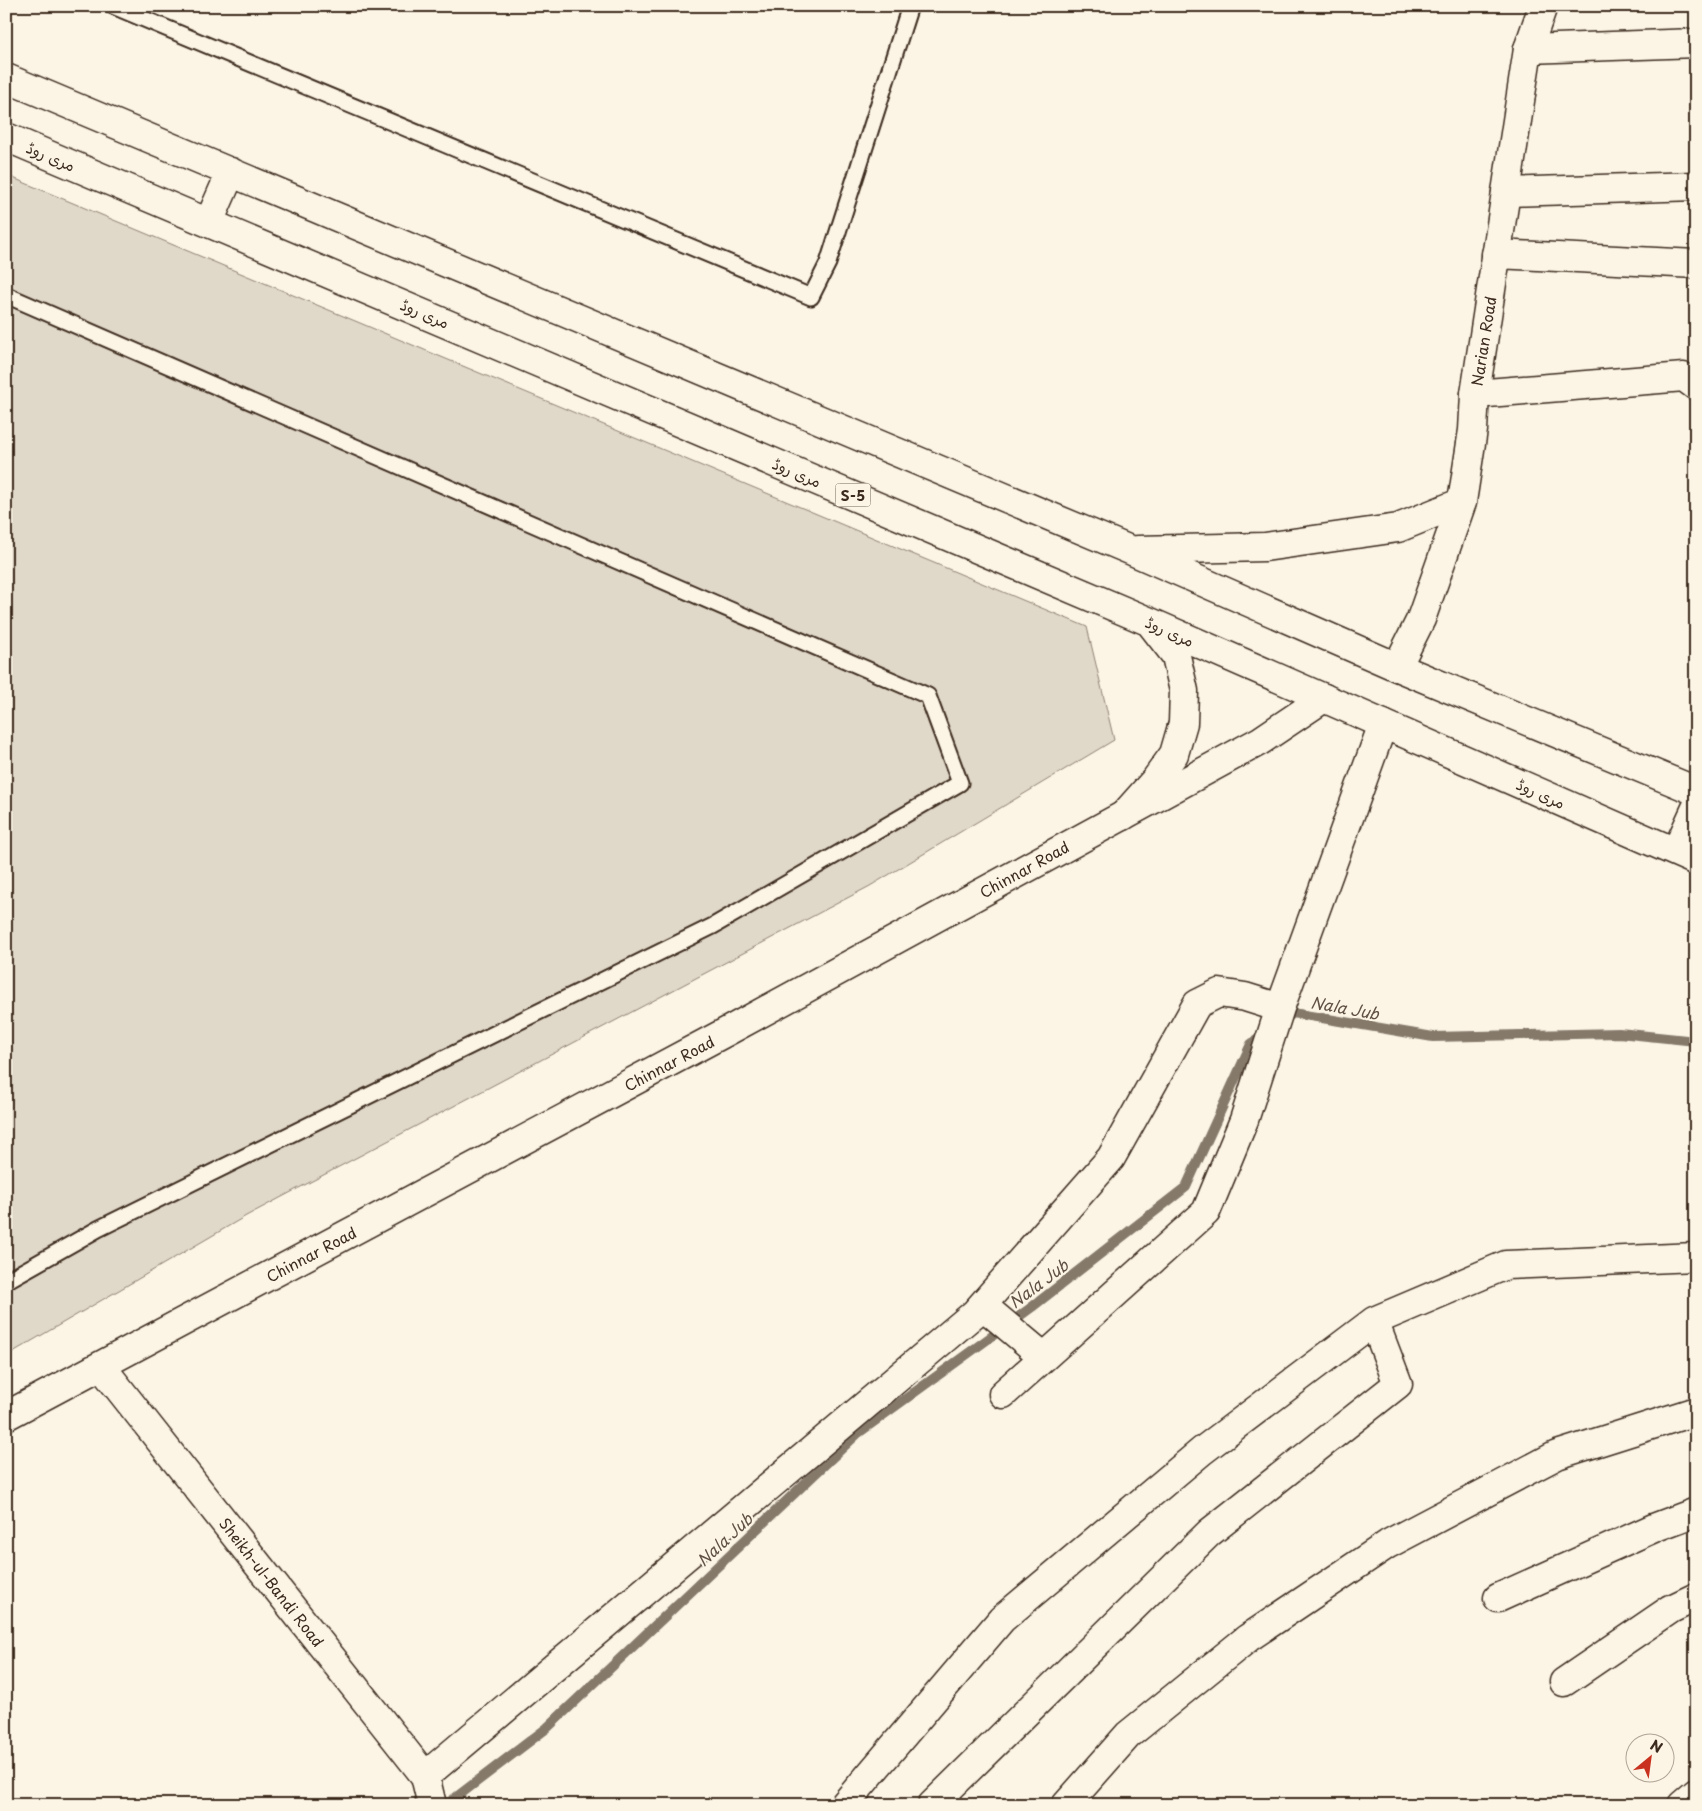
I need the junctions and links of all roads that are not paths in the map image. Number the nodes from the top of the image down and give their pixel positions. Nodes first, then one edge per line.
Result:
1 (113, 6) edge
2 (910, 6) edge
3 (1543, 6) edge
4 (1696, 43) edge
5 (1528, 49) junction
6 (6, 78) edge
7 (6, 137) edge
8 (231, 172) junction
9 (1696, 186) edge
10 (1506, 192) junction
11 (209, 222) junction
12 (1496, 254) junction
13 (1696, 264) edge
14 (6, 295) edge
15 (1696, 386) edge
16 (1475, 394) junction
17 (1462, 502) junction
18 (1130, 550) junction
19 (1150, 622) junction
20 (1397, 667) junction
21 (1324, 698) junction
22 (1383, 724) junction
23 (1696, 790) edge
24 (1696, 808) edge
25 (1123, 816) junction
26 (1686, 856) edge
27 (1280, 1008) junction
28 (1696, 1257) edge
29 (6, 1281) edge
30 (987, 1310) junction
31 (1374, 1321) junction
32 (1044, 1357) junction
33 (101, 1366) junction
34 (1003, 1394) dead end
35 (1696, 1411) edge
36 (6, 1416) edge
37 (1696, 1512) edge
38 (1696, 1597) edge
39 (1498, 1598) dead end
40 (1564, 1682) dead end
41 (429, 1793) edge
42 (1696, 1793) edge
43 (844, 1805) edge
44 (932, 1805) edge
45 (1066, 1805) edge
46 (1682, 1805) edge

1 - 2 lane
3 - 5 main road, Narian Road
4 - 5 main road
5 - 10 main road, Narian Road
6 - 8 main road
7 - 11 main road, مری روڈ / S-5
8 - 11 main road
8 - 18 main road
9 - 10 main road
10 - 12 main road, Narian Road
11 - 19 main road, مری روڈ / S-5
12 - 13 main road
12 - 16 main road, Narian Road
14 - 29 lane
15 - 16 main road
16 - 17 main road, Narian Road
17 - 18 main road
17 - 20 main road, Narian Road
18 - 20 main road
19 - 21 main road, مری روڈ / S-5
19 - 25 main road
20 - 23 main road
21 - 22 main road, مری روڈ / S-5
21 - 25 main road, Chinnar Road
22 - 26 main road, مری روڈ / S-5
22 - 27 main road
24 - 26 main road
25 - 33 main road, Chinnar Road
27 - 30 main road
27 - 32 main road
28 - 31 main road
30 - 32 main road
30 - 41 main road
31 - 43 main road
31 - 44 main road
32 - 34 main road
33 - 36 main road, Chinnar Road
33 - 41 main road, Sheikh-ul-Bandi Road
35 - 45 main road
37 - 39 main road
38 - 40 main road
42 - 46 main road

